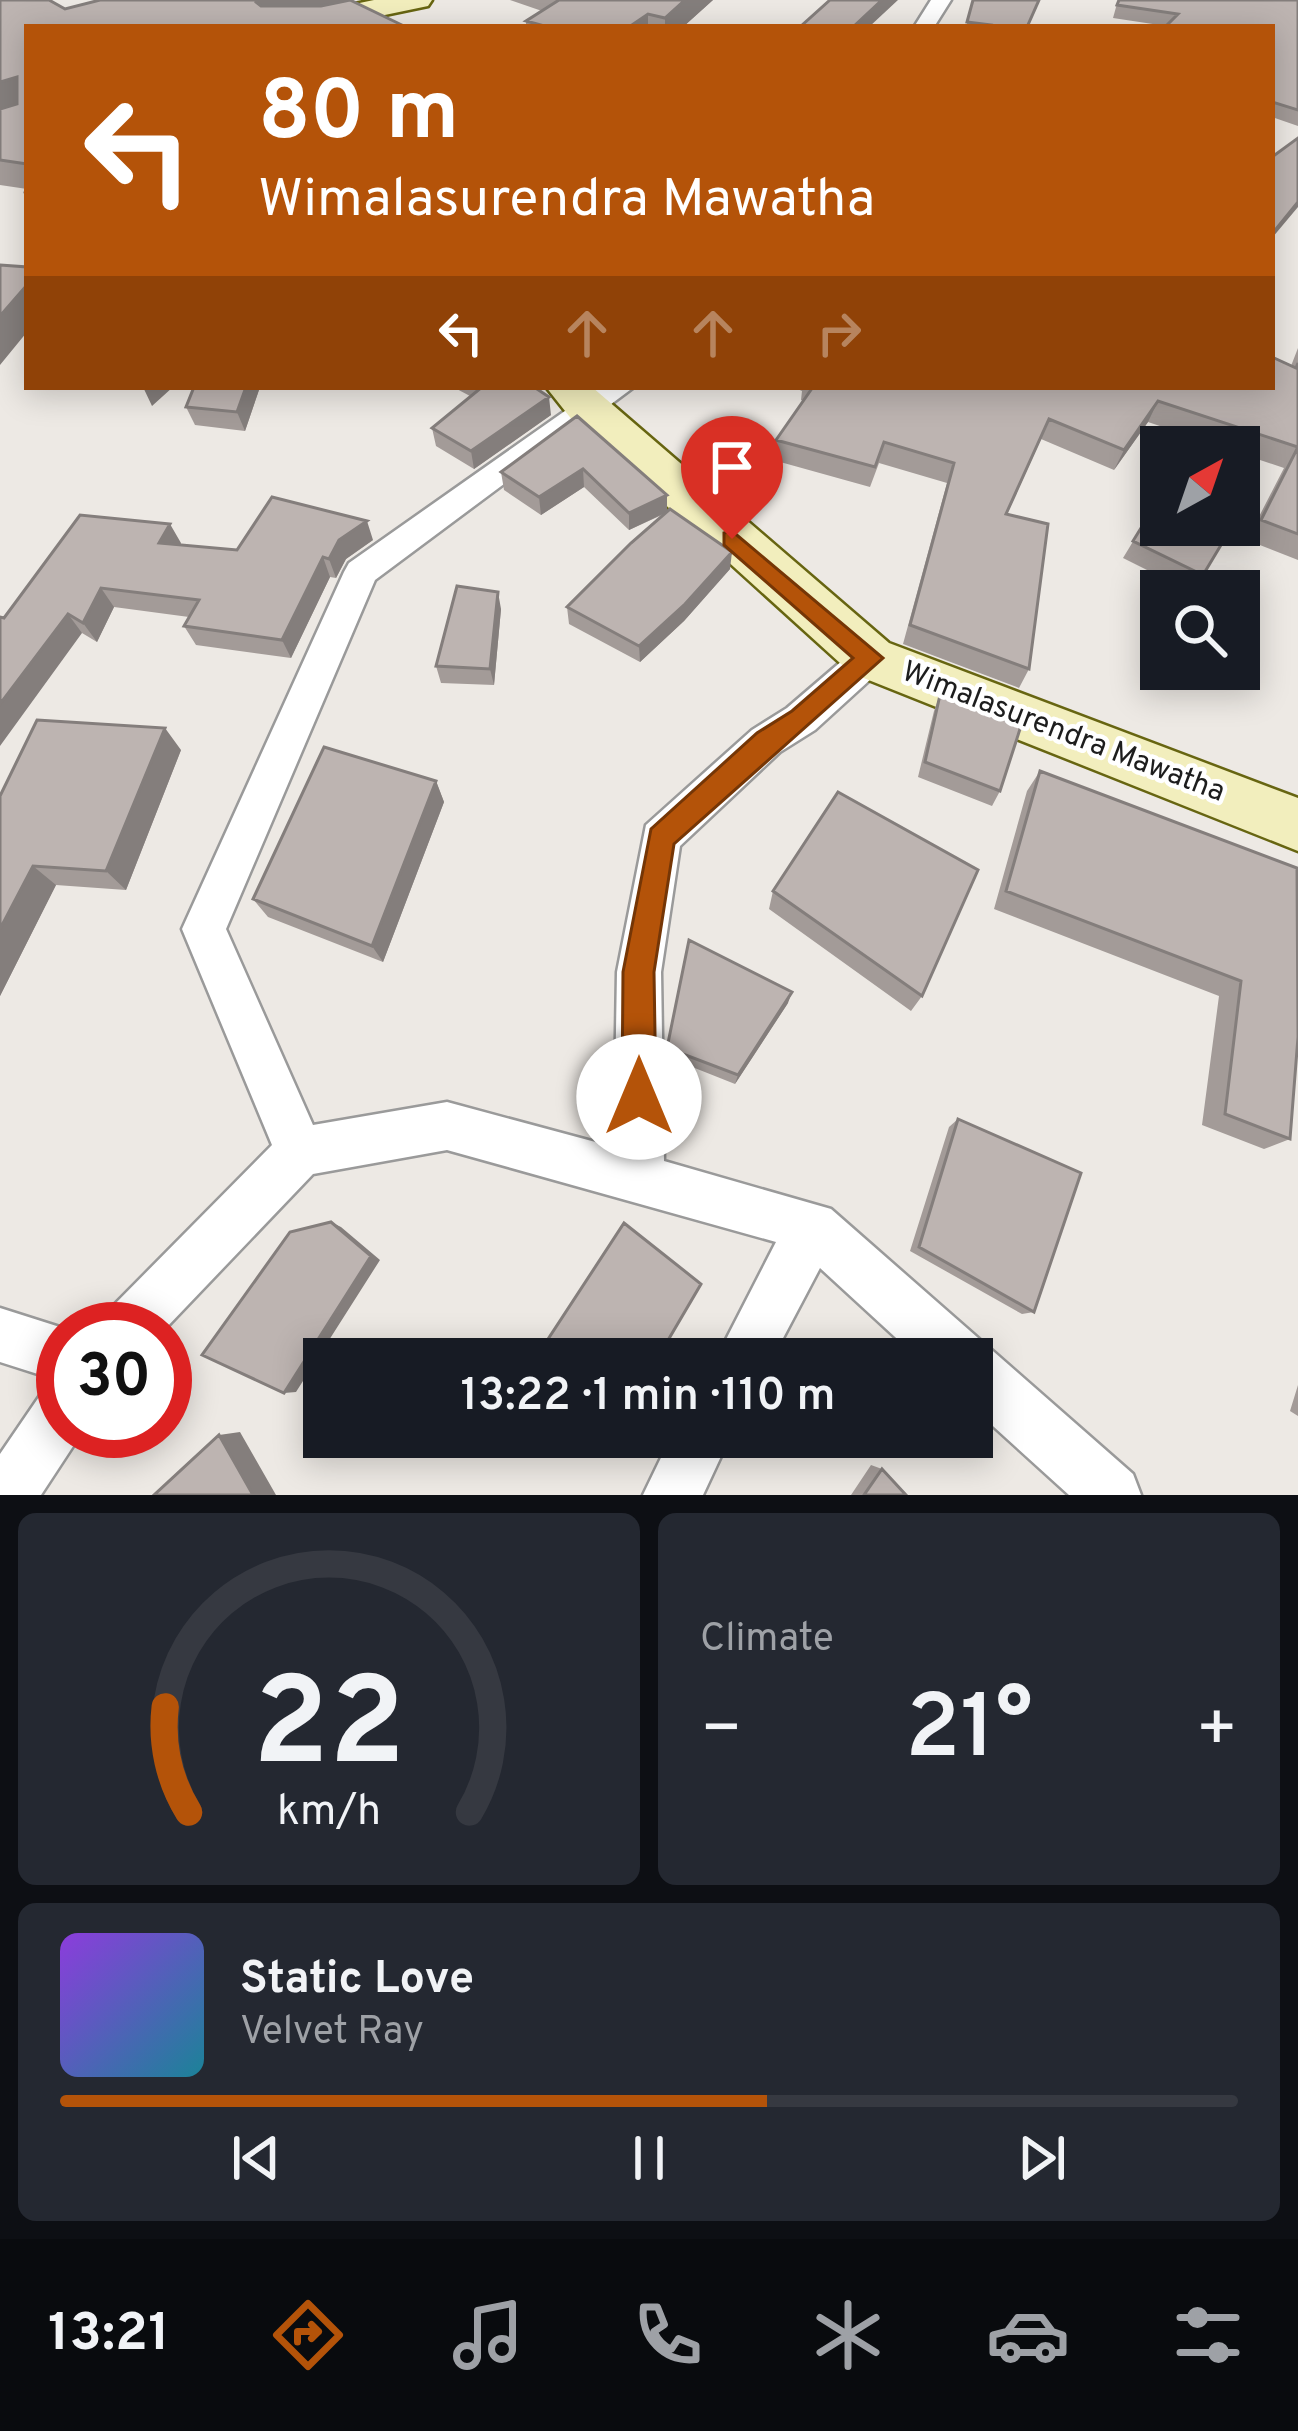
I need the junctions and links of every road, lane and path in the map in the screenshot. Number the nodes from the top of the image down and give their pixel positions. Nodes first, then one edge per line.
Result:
1 (418, 0) edge
2 (299, 24) edge
3 (592, 395) edge
4 (870, 658) junction
5 (1298, 825) edge
6 (300, 1152) junction
7 (639, 1180) junction
8 (813, 1227) junction
9 (154, 1302) edge
10 (0, 1335) edge
11 (754, 1338) edge
12 (937, 1338) edge
13 (36, 1346) edge
14 (993, 1389) edge
15 (36, 1452) edge
16 (691, 1458) edge
17 (7, 1495) edge
18 (672, 1495) edge
19 (1112, 1495) edge

1 - 2 street
3 - 4 street, Wimalasurendra Mawatha
3 - 6 street
4 - 5 street, Wimalasurendra Mawatha
4 - 7 street
6 - 7 street
6 - 9 street
7 - 8 street
8 - 11 street
8 - 12 street
10 - 13 street
14 - 19 street
15 - 17 street
16 - 18 street

